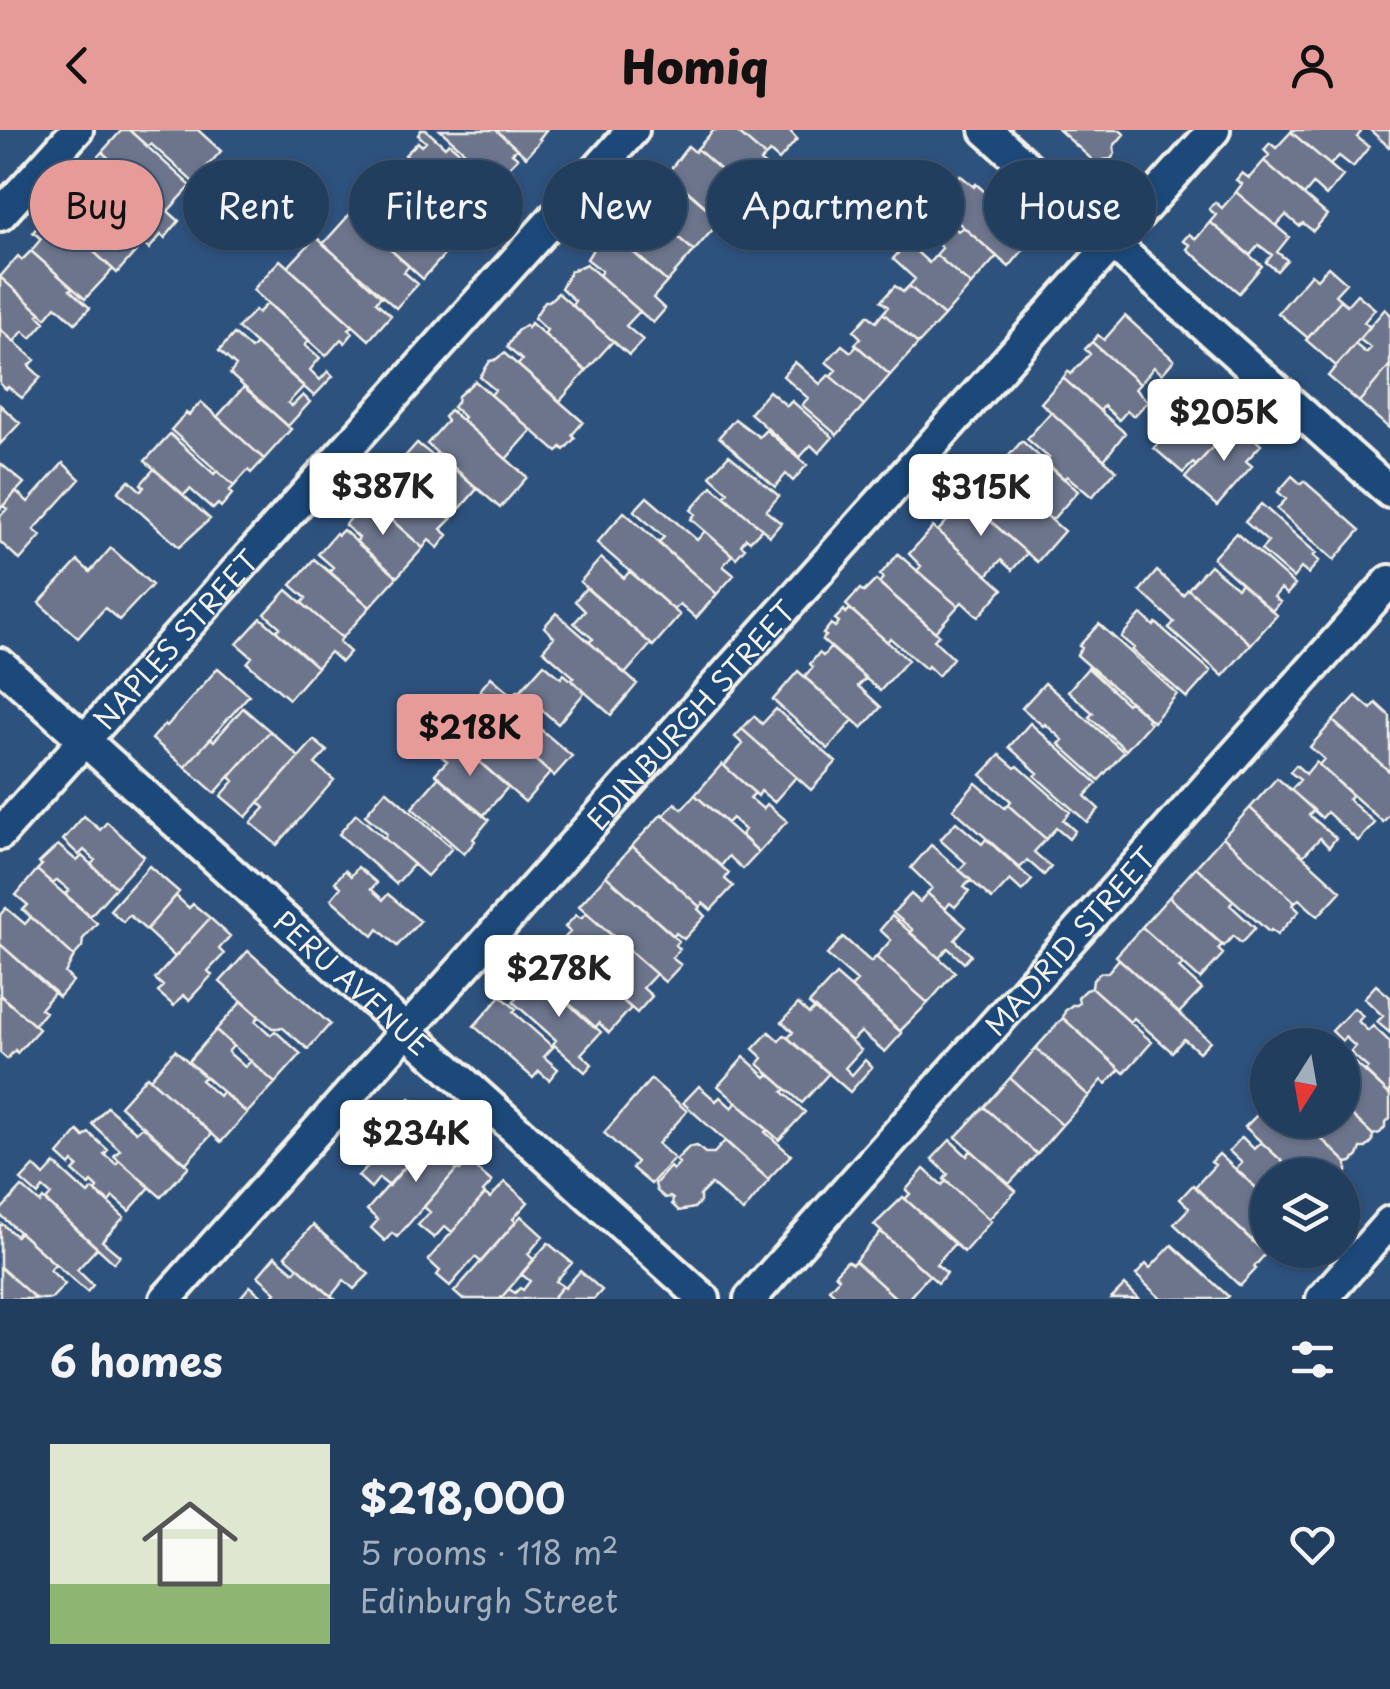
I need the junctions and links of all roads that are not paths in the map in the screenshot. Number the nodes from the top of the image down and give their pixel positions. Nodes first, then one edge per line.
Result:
1 (76, 130) edge
2 (633, 130) edge
3 (986, 130) edge
4 (1214, 130) edge
5 (1019, 160) edge
6 (1156, 195) edge
7 (0, 216) edge
8 (1107, 250) edge
9 (1119, 250) edge
10 (1390, 492) edge
11 (1390, 581) edge
12 (0, 664) edge
13 (86, 740) junction
14 (0, 834) edge
15 (406, 1032) junction
16 (1390, 1222) edge
17 (166, 1299) edge
18 (704, 1299) edge
19 (750, 1299) edge
20 (1322, 1299) edge

1 - 7 street
2 - 13 street, NAPLES STREET
3 - 5 street
4 - 6 street, EDINBURGH STREET
8 - 15 street, EDINBURGH STREET
9 - 10 street
11 - 19 street, MADRID STREET
12 - 13 street, PERU AVENUE
13 - 14 street, NAPLES STREET
13 - 15 street, PERU AVENUE
15 - 17 street, EDINBURGH STREET
15 - 18 street, PERU AVENUE
16 - 20 street

